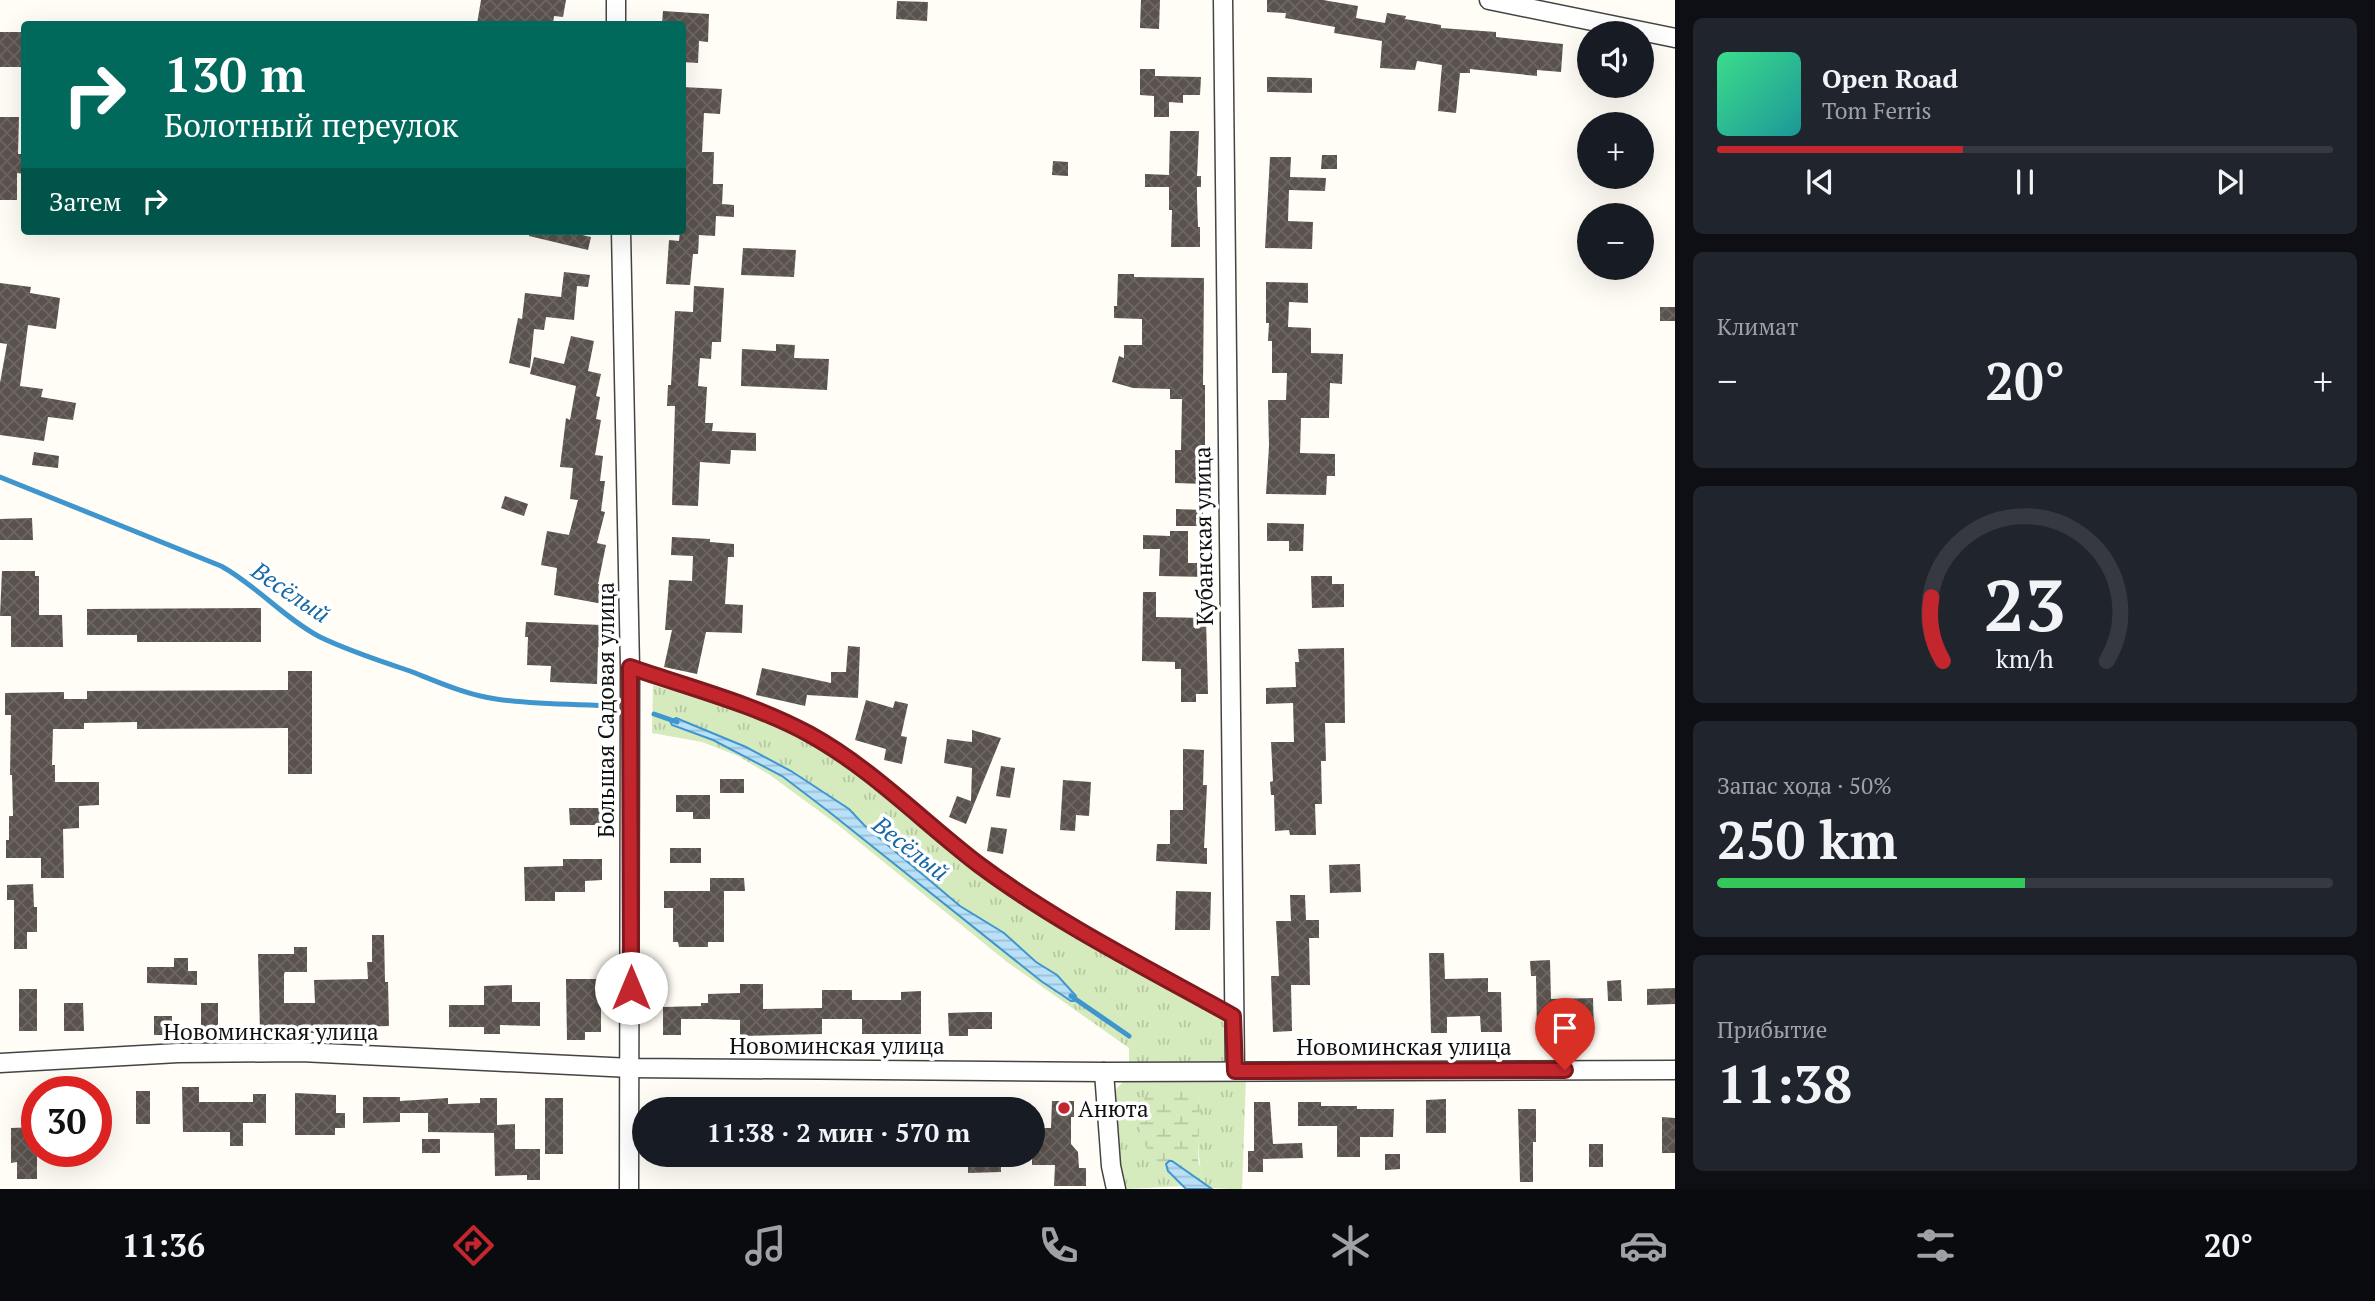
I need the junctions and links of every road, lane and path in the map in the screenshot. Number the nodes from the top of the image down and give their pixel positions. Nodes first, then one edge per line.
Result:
1 (616, 0) edge
2 (1223, 0) edge
3 (1489, 0) edge
4 (616, 21) edge
5 (1675, 38) edge
6 (621, 235) edge
7 (630, 667) junction
8 (1233, 1016) junction
9 (0, 1063) edge
10 (631, 1068) junction
11 (1675, 1070) edge
12 (1235, 1071) junction
13 (1104, 1072) junction
14 (629, 1189) edge
15 (1116, 1189) edge

1 - 4 street
2 - 8 street, Кубанская улица
3 - 5 street
6 - 7 street, Большая Садовая улица
7 - 8 lane
7 - 10 street, Большая Садовая улица
8 - 12 street, Кубанская улица
9 - 10 street, Новоминская улица
10 - 13 street, Новоминская улица
10 - 14 street, Большая Садовая улица
11 - 12 street, Новоминская улица
12 - 13 street, Новоминская улица
13 - 15 street

